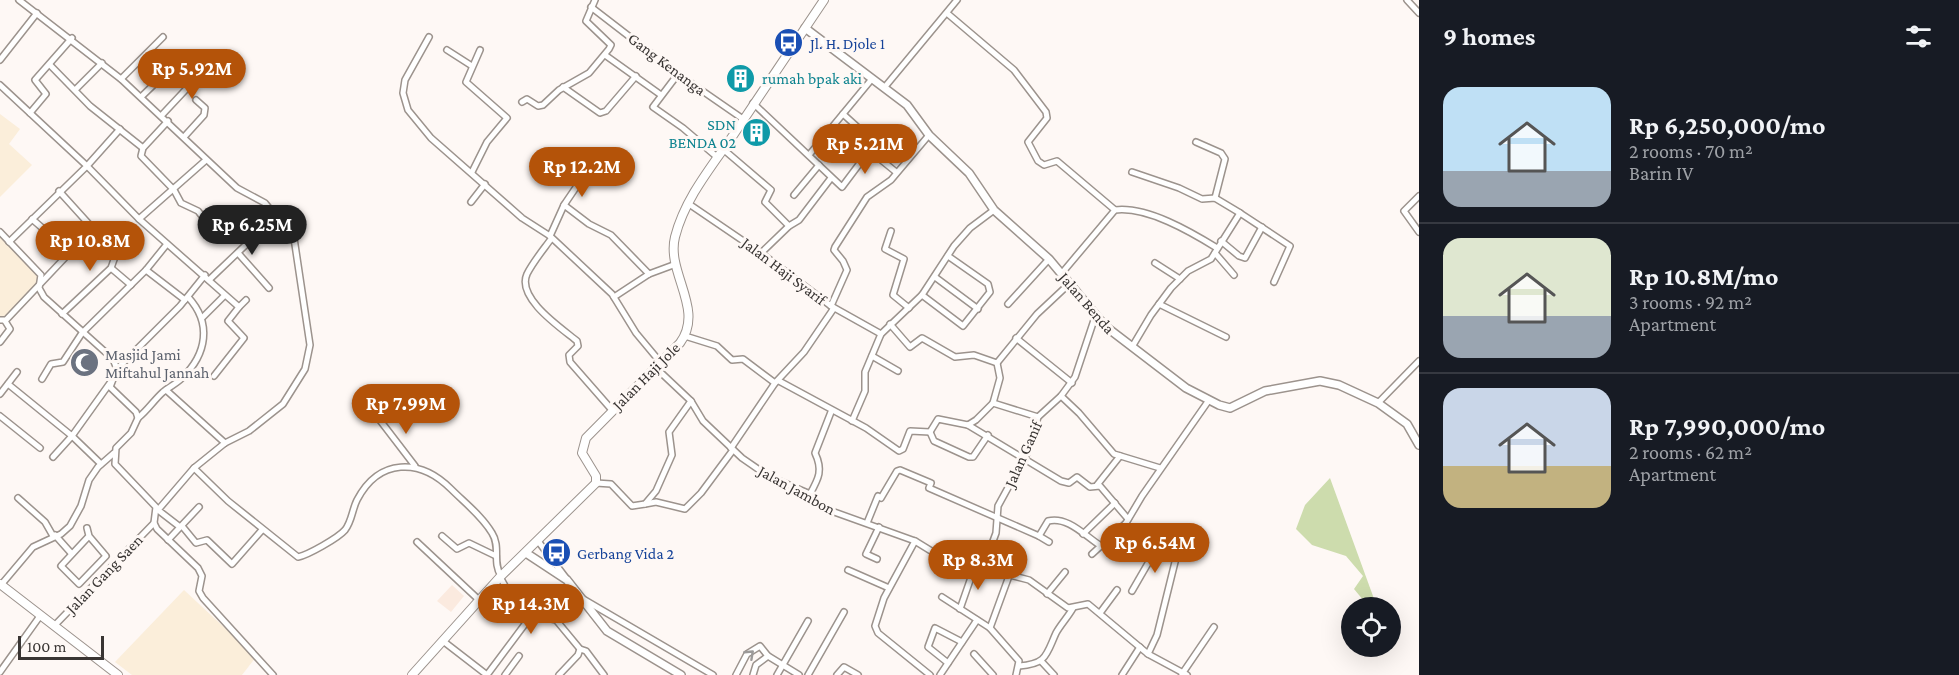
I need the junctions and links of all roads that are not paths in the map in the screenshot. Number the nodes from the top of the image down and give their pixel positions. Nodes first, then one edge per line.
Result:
1 (20, 0) edge
2 (595, 0) edge
3 (824, 0) edge
4 (957, 0) edge
5 (1407, 0) edge
6 (27, 2) edge
7 (591, 7) junction
8 (37, 13) junction
9 (1419, 13) edge
10 (948, 14) junction
11 (805, 28) junction
12 (429, 37) dead end
13 (163, 38) dead end
14 (72, 39) junction
15 (447, 50) dead end
16 (480, 50) dead end
17 (605, 55) junction
18 (0, 60) edge
19 (102, 63) junction
20 (50, 65) junction
21 (472, 66) junction
22 (170, 69) dead end
23 (205, 69) dead end
24 (678, 74) junction
25 (636, 76) junction
26 (122, 79) junction
27 (871, 80) junction
28 (0, 85) edge
29 (563, 87) junction
30 (884, 88) junction
31 (76, 89) junction
32 (661, 95) junction
33 (141, 97) junction
34 (196, 100) dead end
35 (522, 102) dead end
36 (753, 103) junction
37 (30, 113) junction
38 (843, 114) junction
39 (161, 116) junction
40 (743, 119) junction
41 (168, 122) junction
42 (120, 129) junction
43 (928, 135) junction
44 (184, 137) junction
45 (1196, 142) dead end
46 (142, 148) junction
47 (723, 149) junction
48 (869, 150) junction
49 (809, 155) junction
50 (717, 157) junction
51 (206, 160) junction
52 (819, 165) junction
53 (87, 166) junction
54 (472, 172) junction
55 (896, 172) junction
56 (1132, 172) dead end
57 (583, 177) dead end
58 (831, 178) junction
59 (485, 184) junction
60 (174, 190) junction
61 (59, 191) junction
62 (794, 195) dead end
63 (1419, 196) edge
64 (1215, 198) junction
65 (471, 202) dead end
66 (689, 204) junction
67 (564, 205) junction
68 (994, 210) junction
69 (1115, 210) junction
70 (1240, 213) junction
71 (276, 216) junction
72 (32, 219) junction
73 (139, 219) junction
74 (789, 226) junction
75 (1262, 227) junction
76 (93, 228) junction
77 (213, 230) dead end
78 (0, 231) edge
79 (891, 231) dead end
80 (1419, 232) edge
81 (550, 237) junction
82 (55, 239) dead end
83 (1221, 241) junction
84 (9, 242) junction
85 (168, 244) junction
86 (1216, 250) junction
87 (238, 252) junction
88 (761, 253) junction
89 (948, 256) junction
90 (1049, 260) junction
91 (1155, 262) dead end
92 (676, 264) junction
93 (111, 268) junction
94 (146, 270) junction
95 (1062, 273) junction
96 (649, 274) junction
97 (1234, 275) dead end
98 (207, 277) junction
99 (935, 277) junction
100 (1180, 279) junction
101 (39, 282) junction
102 (1274, 282) dead end
103 (1069, 284) junction
104 (131, 285) junction
105 (268, 288) dead end
106 (922, 295) junction
107 (224, 296) junction
108 (614, 297) junction
109 (187, 298) junction
110 (246, 300) dead end
111 (1008, 304) dead end
112 (1159, 304) junction
113 (239, 307) junction
114 (832, 307) junction
115 (909, 308) junction
116 (978, 309) junction
117 (62, 314) junction
118 (1095, 317) junction
119 (202, 318) junction
120 (3, 320) edge
121 (890, 324) junction
122 (82, 333) junction
123 (881, 334) junction
124 (685, 336) junction
125 (1226, 337) dead end
126 (1016, 338) junction
127 (0, 342) edge
128 (1132, 347) junction
129 (872, 356) junction
130 (1419, 361) edge
131 (997, 363) junction
132 (658, 366) junction
133 (117, 369) junction
134 (898, 371) dead end
135 (17, 372) dead end
136 (214, 376) dead end
137 (42, 379) dead end
138 (777, 382) junction
139 (110, 383) junction
140 (1072, 383) junction
141 (8, 384) junction
142 (166, 390) junction
143 (0, 394) edge
144 (1062, 396) junction
145 (1209, 400) junction
146 (691, 401) junction
147 (993, 403) junction
148 (1378, 404) junction
149 (612, 410) junction
150 (831, 411) junction
151 (0, 416) edge
152 (1038, 417) junction
153 (138, 418) junction
154 (379, 419) dead end
155 (852, 421) junction
156 (968, 425) junction
157 (930, 432) junction
158 (988, 435) junction
159 (72, 436) junction
160 (225, 443) junction
161 (1419, 445) edge
162 (40, 448) dead end
163 (732, 449) junction
164 (114, 453) junction
165 (1120, 456) junction
166 (53, 457) dead end
167 (1024, 457) junction
168 (101, 464) junction
169 (415, 466) junction
170 (194, 468) junction
171 (1160, 468) junction
172 (596, 483) junction
173 (1097, 485) junction
174 (810, 494) junction
175 (18, 498) dead end
176 (1115, 502) junction
177 (645, 504) junction
178 (200, 507) dead end
179 (158, 510) junction
180 (997, 519) junction
181 (1127, 521) junction
182 (154, 523) junction
183 (867, 523) junction
184 (181, 526) junction
185 (879, 527) junction
186 (87, 528) dead end
187 (262, 530) junction
188 (1083, 534) junction
189 (54, 536) junction
190 (88, 536) junction
191 (441, 536) dead end
192 (1039, 536) junction
193 (168, 540) junction
194 (538, 541) junction
195 (915, 541) junction
196 (417, 542) dead end
197 (1050, 542) dead end
198 (1101, 546) junction
199 (1158, 546) junction
200 (71, 553) junction
201 (526, 553) junction
202 (1092, 554) dead end
203 (496, 556) junction
204 (877, 559) dead end
205 (975, 566) junction
206 (983, 568) junction
207 (848, 570) dead end
208 (1065, 572) dead end
209 (1009, 576) junction
210 (501, 577) junction
211 (567, 580) junction
212 (1, 587) edge
213 (889, 588) junction
214 (1117, 590) dead end
215 (1132, 591) dead end
216 (1047, 594) junction
217 (942, 597) dead end
218 (582, 598) junction
219 (479, 600) junction
220 (1073, 608) junction
221 (960, 609) junction
222 (844, 612) dead end
223 (1100, 613) junction
224 (40, 616) junction
225 (531, 616) junction
226 (977, 620) junction
227 (808, 621) dead end
228 (54, 626) junction
229 (1214, 627) dead end
230 (990, 628) junction
231 (443, 641) junction
232 (962, 642) junction
233 (1140, 647) junction
234 (580, 649) junction
235 (974, 654) dead end
236 (1148, 654) junction
237 (519, 656) dead end
238 (768, 656) junction
239 (1041, 661) junction
240 (948, 663) junction
241 (783, 665) junction
242 (1019, 666) junction
243 (1, 673) edge
244 (1184, 674) edge
245 (118, 675) edge
246 (273, 675) edge
247 (412, 675) edge
248 (505, 675) edge
249 (559, 675) edge
250 (604, 675) edge
251 (681, 675) edge
252 (713, 675) edge
253 (736, 675) edge
254 (753, 675) edge
255 (777, 675) edge
256 (800, 675) edge
257 (807, 675) edge
258 (837, 675) edge
259 (858, 675) edge
260 (930, 675) edge
261 (940, 675) edge
262 (993, 675) edge
263 (1016, 675) edge
264 (1054, 675) edge
265 (1122, 675) edge

1 - 6 street
2 - 7 street
3 - 11 main road, Jalan Haji Jole
4 - 10 street
5 - 9 street
6 - 8 street
7 - 17 street
7 - 24 street, Gang Kenanga
8 - 14 street
8 - 18 street
10 - 30 street
10 - 69 street
11 - 27 street, Jalan Benda
11 - 36 main road, Jalan Haji Jole
12 - 54 street, Jalan Jambon
13 - 26 street
14 - 19 street
14 - 20 street
15 - 21 street
16 - 21 street
17 - 25 street
17 - 29 street
19 - 26 street
19 - 31 street
20 - 31 street
20 - 37 street
21 - 54 street
22 - 33 street
23 - 39 street
24 - 32 street
24 - 40 street, Gang Kenanga
25 - 29 street
25 - 32 street
26 - 33 street
27 - 30 street, Jalan Benda
27 - 38 street
28 - 37 street
29 - 35 street
30 - 43 street, Jalan Benda
31 - 42 street
32 - 50 street
33 - 39 street
34 - 44 street
36 - 40 main road, Jalan Haji Jole
36 - 49 street
37 - 53 street
38 - 48 street
38 - 49 street
39 - 41 street
40 - 47 main road, Jalan Haji Jole
41 - 44 street
41 - 46 street
42 - 46 street
42 - 53 street
43 - 55 street
43 - 68 street, Jalan Benda
44 - 51 street
45 - 64 street
46 - 60 street
47 - 50 main road, Jalan Haji Jole
47 - 74 street
48 - 55 street
48 - 58 street
49 - 52 street
50 - 66 main road, Jalan Haji Jole
51 - 60 street
51 - 71 street
52 - 58 street
52 - 62 street
53 - 61 street
53 - 73 street
54 - 59 street, Jalan Jambon
55 - 114 street
56 - 64 street
57 - 67 street
58 - 74 street
59 - 65 street
59 - 81 street, Jalan Jambon
60 - 73 street
60 - 77 street
61 - 72 street
61 - 76 street
63 - 80 street
64 - 70 street
66 - 88 street, Jalan Haji Syarif
66 - 92 main road, Jalan Haji Jole
67 - 81 street
67 - 96 street
68 - 89 street
68 - 90 street, Jalan Benda
69 - 86 street
69 - 95 street
70 - 75 street
70 - 83 street
71 - 87 street
71 - 160 street
72 - 82 street
72 - 84 street
73 - 85 street
74 - 88 street
75 - 83 street
75 - 102 street
76 - 93 street
76 - 101 street
78 - 84 street
79 - 115 street
81 - 108 street, Jalan Jambon
81 - 149 street
83 - 86 street
84 - 101 street
85 - 94 street
85 - 98 street
86 - 97 street
86 - 100 street
87 - 98 street
87 - 105 street
88 - 114 street, Jalan Haji Syarif
89 - 99 street
89 - 116 street
90 - 95 street, Jalan Benda
90 - 111 street
91 - 100 street
92 - 96 street
92 - 124 main road, Jalan Haji Jole
93 - 104 street
93 - 117 street
94 - 104 street
94 - 109 street
95 - 103 street, Jalan Benda
96 - 108 street
98 - 107 street
98 - 109 street
99 - 106 street
99 - 116 street
100 - 112 street
101 - 117 street
101 - 120 street
103 - 118 street, Jalan Benda
103 - 126 street
104 - 122 street
106 - 115 street
106 - 116 street
107 - 113 street
107 - 119 street
108 - 132 street, Jalan Jambon
109 - 119 street
109 - 133 street
110 - 113 street
112 - 125 street
112 - 128 street
113 - 136 street
114 - 123 street, Jalan Haji Syarif
114 - 138 street
115 - 121 street
117 - 122 street
118 - 128 street, Jalan Benda
118 - 140 street, Jalan Ganif
119 - 142 street
120 - 127 street
121 - 123 street
121 - 131 street
122 - 133 street
122 - 137 street
123 - 129 street
124 - 132 main road, Jalan Haji Jole
124 - 138 street
126 - 131 street
126 - 140 street
128 - 145 street, Jalan Benda
129 - 134 street
129 - 155 street
130 - 148 street
131 - 147 street
132 - 146 street, Jalan Jambon
132 - 149 main road, Jalan Haji Jole
133 - 139 street
135 - 141 street
138 - 150 street
138 - 163 street
139 - 153 street
139 - 159 street
140 - 144 street, Jalan Ganif
141 - 143 street
141 - 159 street
142 - 153 street
142 - 160 street
144 - 152 street, Jalan Ganif
144 - 165 street
145 - 148 street, Jalan Benda
145 - 171 street
146 - 163 street, Jalan Jambon
146 - 177 street
147 - 152 street
147 - 156 street
148 - 161 street, Jalan Benda
149 - 172 main road, Jalan Haji Jole
150 - 155 street
150 - 174 street
151 - 162 street
152 - 167 street, Jalan Ganif
153 - 164 street
154 - 169 street
155 - 157 street
156 - 157 street
156 - 158 street
157 - 158 street
158 - 167 street
159 - 166 street
159 - 168 street
160 - 170 street
163 - 174 street, Jalan Jambon
163 - 177 street
164 - 168 street
164 - 179 street
165 - 171 street
165 - 173 street
167 - 173 street
167 - 180 street, Jalan Ganif
168 - 189 street
169 - 187 street
169 - 203 street
170 - 179 street
170 - 187 street
171 - 181 street
172 - 177 street
172 - 194 main road
173 - 176 street
174 - 183 street, Jalan Jambon
175 - 189 street
176 - 181 street
176 - 188 street
178 - 184 street
179 - 182 street
179 - 184 street
180 - 183 street
180 - 192 street
180 - 206 street, Jalan Ganif
181 - 198 street
181 - 199 street
182 - 193 street
182 - 228 street, Jalan Gang Saen
183 - 185 street, Jalan Jambon
184 - 187 street
184 - 193 street
185 - 195 street, Jalan Jambon
185 - 204 street
186 - 190 street
188 - 192 street
188 - 198 street
189 - 200 street
189 - 212 street
190 - 200 street
190 - 200 street
191 - 203 street
192 - 197 street
193 - 246 street
194 - 201 main road
194 - 211 street
195 - 205 street, Jalan Jambon
195 - 213 street
196 - 219 street
198 - 202 street
199 - 215 street
199 - 236 street
201 - 210 main road
201 - 211 street
203 - 210 street
205 - 206 street, Jalan Jambon
205 - 221 street
206 - 209 street, Jalan Jambon
207 - 213 street
208 - 216 street
209 - 216 street, Jalan Jambon
209 - 230 street
210 - 219 main road
210 - 225 street
211 - 218 street
212 - 224 main road
213 - 260 street
214 - 223 street
216 - 220 street, Jalan Jambon
217 - 221 street
218 - 251 street
218 - 252 street
219 - 231 main road
220 - 223 street, Jalan Jambon
220 - 239 street
221 - 226 street
222 - 257 street
223 - 233 street, Jalan Jambon
224 - 228 main road
224 - 243 street
225 - 231 street
225 - 234 street
226 - 230 street
226 - 232 street
227 - 241 street
228 - 245 main road
229 - 244 street
230 - 242 street
231 - 247 main road
232 - 240 street
232 - 240 street
233 - 236 street, Jalan Jambon
233 - 265 street
234 - 249 street
234 - 250 street
235 - 262 street
236 - 244 street, Jalan Jambon
237 - 248 street
238 - 241 street
253 -> 238 street
238 - 254 street
239 - 242 street
239 - 264 street
240 - 261 street
241 - 255 street
241 - 256 street
242 - 263 street
258 - 259 street

